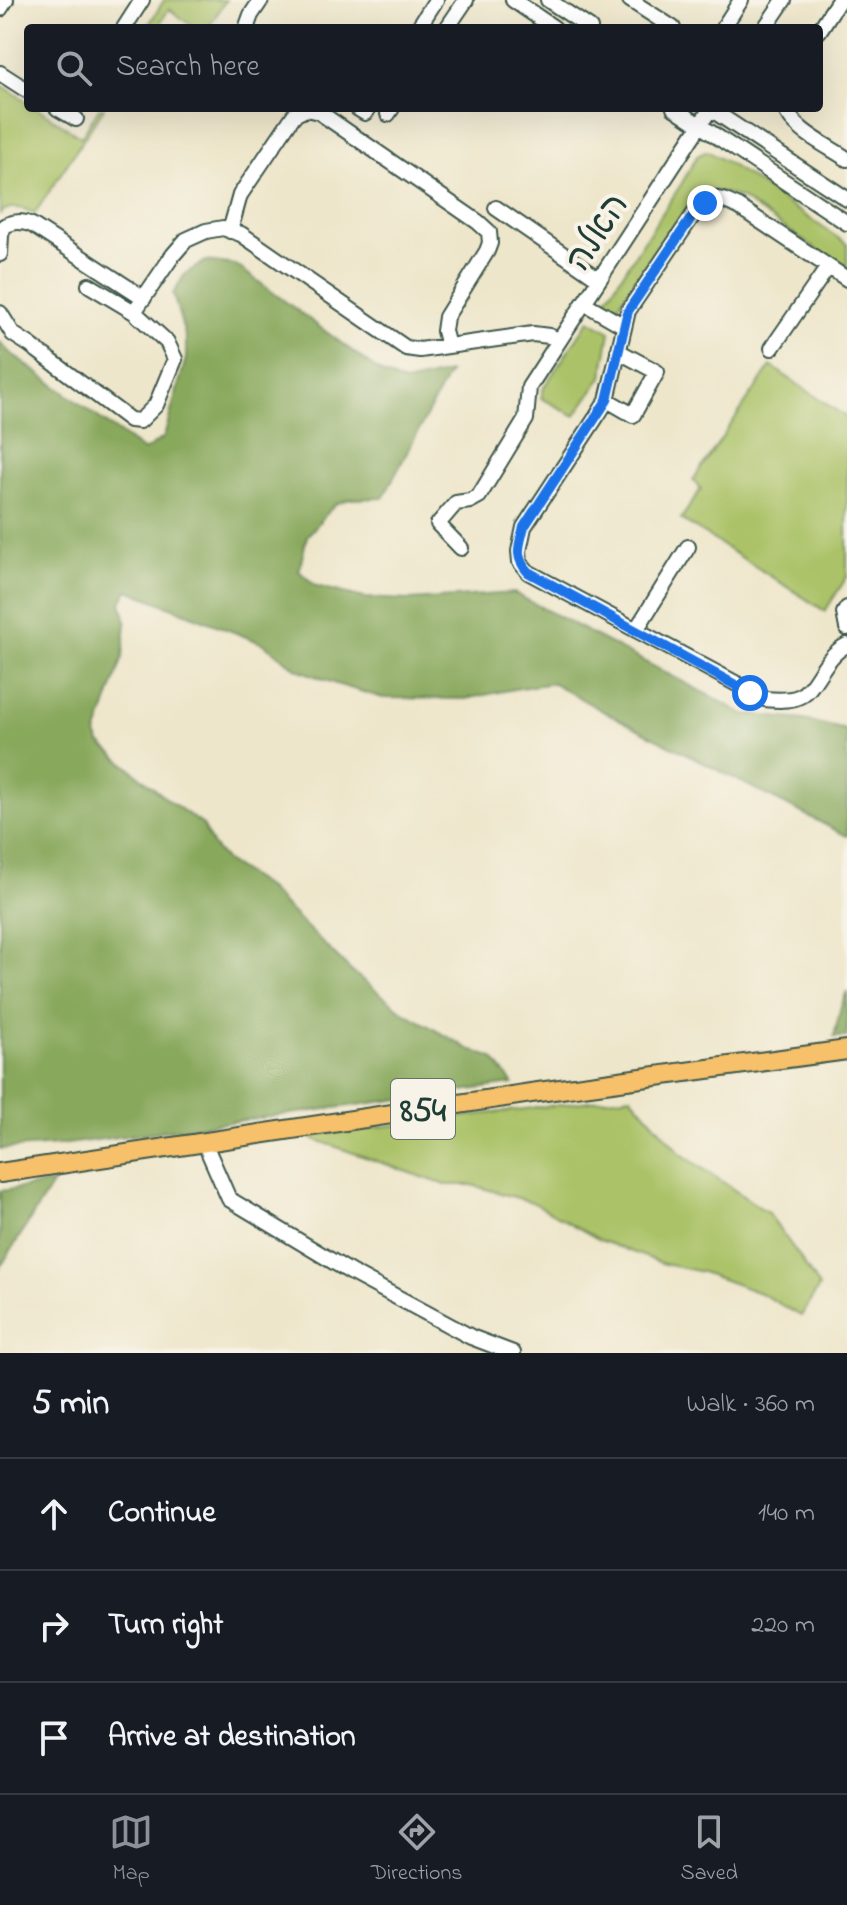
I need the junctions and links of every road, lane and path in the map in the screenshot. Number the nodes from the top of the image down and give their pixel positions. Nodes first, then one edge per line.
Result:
1 (6, 0) edge
2 (142, 0) edge
3 (261, 0) edge
4 (436, 0) edge
5 (466, 0) edge
6 (513, 0) edge
7 (548, 0) edge
8 (630, 0) edge
9 (741, 0) edge
10 (784, 0) edge
11 (839, 0) edge
12 (0, 9) edge
13 (127, 24) edge
14 (248, 24) edge
15 (421, 24) edge
16 (450, 24) edge
17 (548, 24) edge
18 (584, 24) edge
19 (667, 24) edge
20 (726, 24) edge
21 (768, 24) edge
22 (823, 25) edge
23 (0, 73) edge
24 (24, 88) edge
25 (300, 112) edge
26 (319, 112) edge
27 (680, 112) edge
28 (707, 112) edge
29 (716, 112) edge
30 (786, 112) edge
31 (699, 125) junction
32 (847, 159) edge
33 (847, 199) edge
34 (496, 208) dead end
35 (847, 223) edge
36 (230, 231) junction
37 (0, 254) edge
38 (828, 267) junction
39 (599, 279) junction
40 (847, 279) edge
41 (89, 285) dead end
42 (144, 298) junction
43 (584, 303) junction
44 (134, 312) junction
45 (0, 313) edge
46 (624, 326) junction
47 (559, 340) junction
48 (448, 346) junction
49 (772, 348) dead end
50 (618, 351) junction
51 (607, 400) junction
52 (688, 547) dead end
53 (461, 548) dead end
54 (847, 608) edge
55 (847, 628) edge
56 (636, 630) junction
57 (847, 645) edge
58 (847, 1050) edge
59 (204, 1142) junction
60 (0, 1173) edge
61 (513, 1353) edge

1 - 12 street
2 - 13 street
3 - 14 street
4 - 15 street
5 - 16 street
6 - 17 street
7 - 18 street
8 - 19 street
9 - 20 street
10 - 21 street
11 - 22 street
23 - 24 street
25 - 36 street
26 - 48 street
27 - 31 street
28 - 31 street, האלה
29 - 33 street
30 - 32 street
31 - 35 street
31 - 39 street, האלה
34 - 39 street
36 - 42 street
36 - 48 street
37 - 42 street
38 - 40 street
38 - 46 street
38 - 49 street
39 - 43 street, האלה
41 - 44 street
42 - 44 street
43 - 46 street
43 - 47 street, האלה
44 - 45 street
46 - 50 street
47 - 48 street
47 - 53 street, האלה
50 - 51 street
50 - 51 street
51 - 56 street
52 - 56 street
54 - 55 street
56 - 57 street
58 - 59 main road, 854
59 - 60 main road, 854
59 - 61 street

